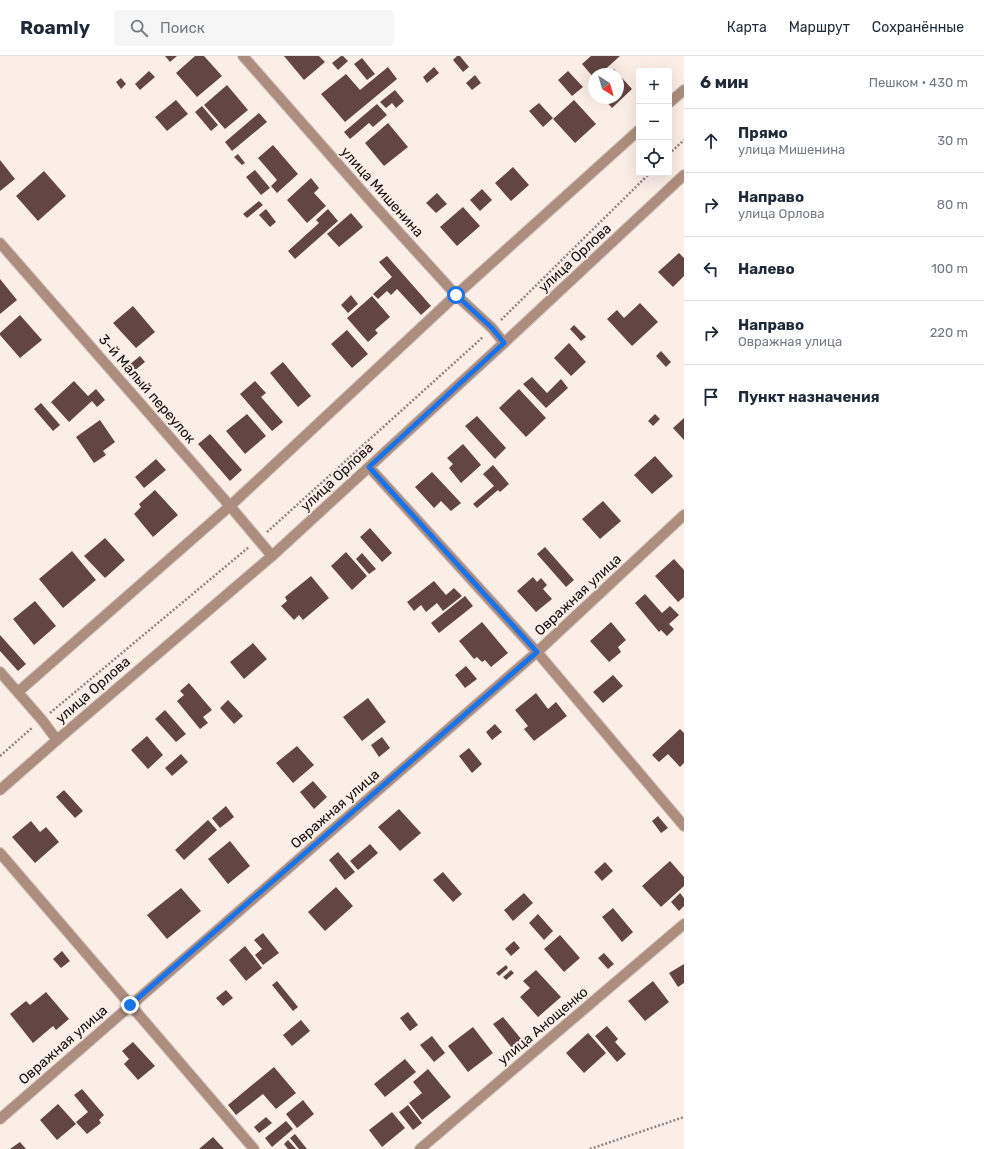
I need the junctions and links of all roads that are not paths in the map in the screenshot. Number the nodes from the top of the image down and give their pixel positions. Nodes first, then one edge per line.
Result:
1 (243, 56) edge
2 (684, 90) edge
3 (672, 100) edge
4 (636, 133) edge
5 (684, 175) edge
6 (0, 243) edge
7 (456, 295) junction
8 (504, 343) junction
9 (369, 467) junction
10 (230, 506) junction
11 (684, 515) edge
12 (272, 556) junction
13 (537, 652) junction
14 (0, 672) edge
15 (18, 692) junction
16 (57, 740) junction
17 (0, 790) edge
18 (684, 826) edge
19 (0, 853) edge
20 (684, 924) edge
21 (130, 1005) junction
22 (0, 1119) edge
23 (254, 1149) edge
24 (420, 1149) edge

1 - 7 street, улица Мишенина
2 - 3 street
4 - 7 street
5 - 8 street, улица Орлова
6 - 10 street, 3-й Малый переулок
7 - 8 street, улица Мишенина
7 - 10 street
8 - 9 street, улица Орлова
9 - 12 street, улица Орлова
9 - 13 street
10 - 12 street, 3-й Малый переулок
10 - 15 street
11 - 13 street, Овражная улица
12 - 16 street, улица Орлова
13 - 18 street
13 - 21 street, Овражная улица
14 - 15 street
15 - 16 street
16 - 17 street, улица Орлова
19 - 21 street
20 - 24 street, улица Анощенко
21 - 22 street, Овражная улица
21 - 23 street

